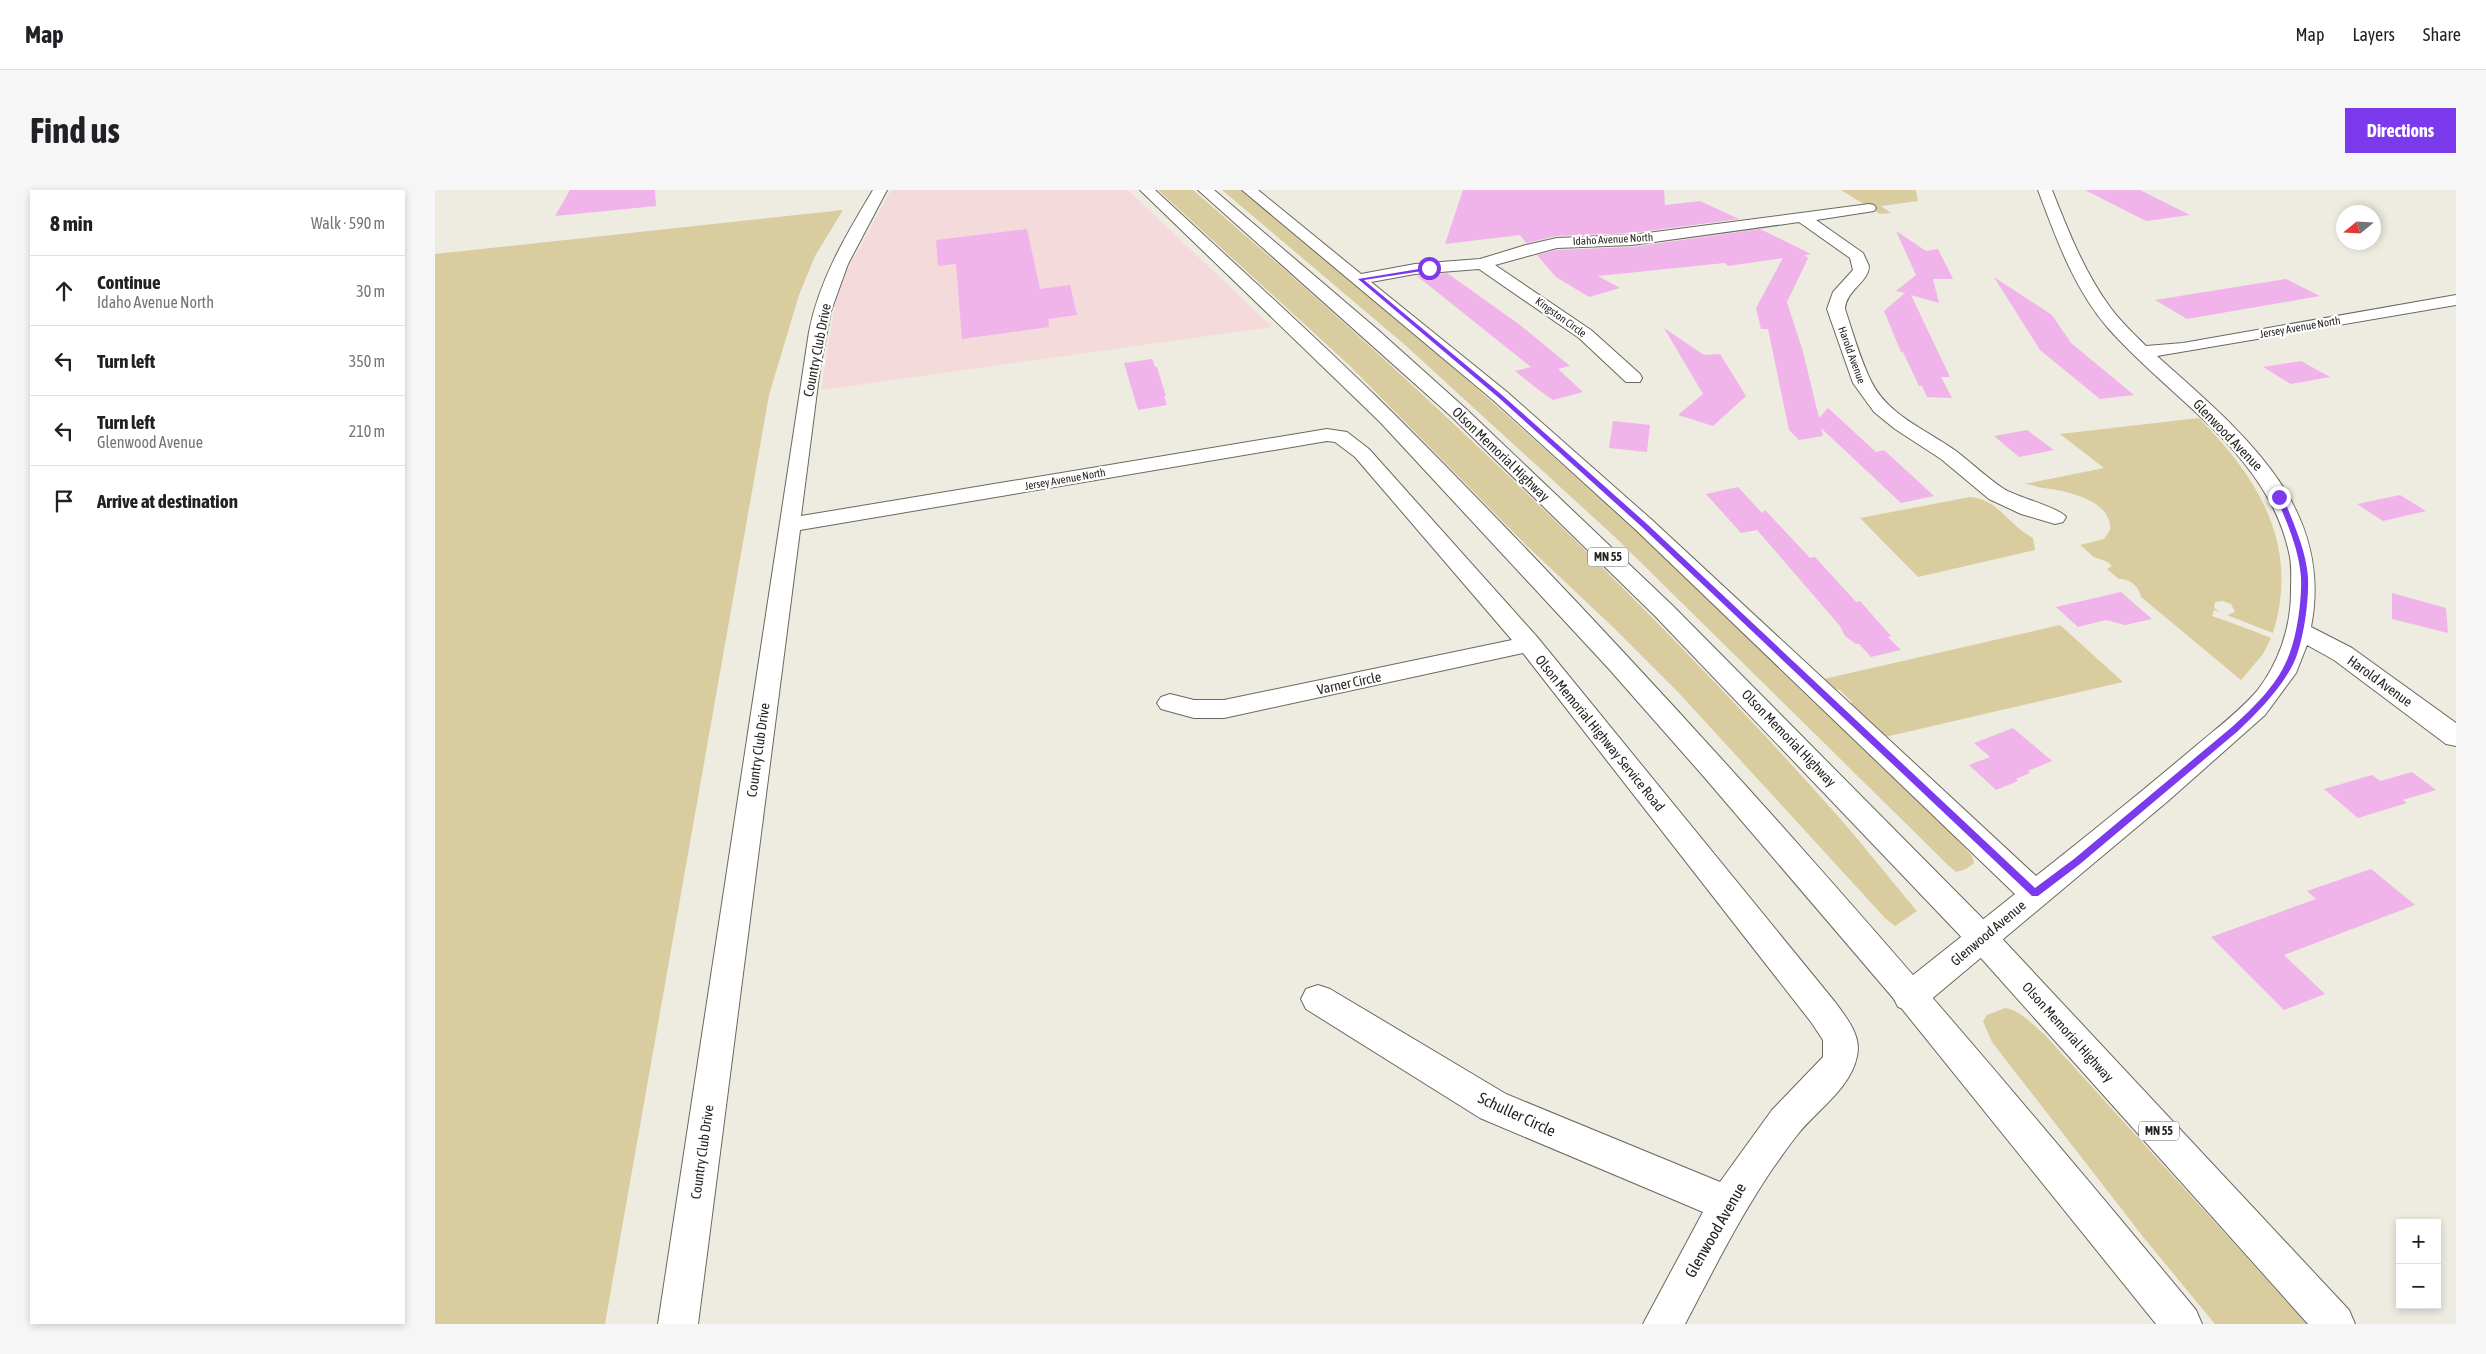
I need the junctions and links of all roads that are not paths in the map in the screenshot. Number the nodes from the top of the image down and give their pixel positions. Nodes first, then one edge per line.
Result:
1 (880, 190) edge
2 (1147, 190) edge
3 (1205, 190) edge
4 (1249, 190) edge
5 (2045, 190) edge
6 (1869, 208) dead end
7 (1802, 217) junction
8 (1482, 264) junction
9 (1360, 279) junction
10 (2456, 300) edge
11 (2144, 352) junction
12 (1633, 378) dead end
13 (1340, 436) joint
14 (2055, 517) dead end
15 (789, 525) junction
16 (2299, 632) junction
17 (1529, 644) junction
18 (1170, 703) dead end
19 (2456, 737) edge
20 (2035, 894) junction
21 (1983, 939) junction
22 (1910, 997) junction
23 (1318, 999) dead end
24 (1842, 1044) joint
25 (1728, 1204) junction
26 (678, 1324) edge
27 (1663, 1324) edge
28 (2182, 1324) edge
29 (2335, 1324) edge

1 - 15 main road, Country Club Drive
2 - 22 main road
3 - 21 main road, Olson Memorial Highway / MN 55
4 - 9 main road
5 - 11 main road, Glenwood Avenue
6 - 7 main road, Idaho Avenue North
7 - 8 main road, Idaho Avenue North
7 - 14 main road, Harold Avenue
8 - 9 main road, Idaho Avenue North
8 - 12 main road, Kingston Circle
9 - 20 main road
10 - 11 main road, Jersey Avenue North
11 - 16 main road, Glenwood Avenue
13 - 15 main road, Jersey Avenue North
13 - 17 main road, Olson Memorial Highway Service Road
15 - 26 main road, Country Club Drive
16 - 19 main road, Harold Avenue
16 - 20 main road, Glenwood Avenue
17 - 18 main road, Varner Circle
17 - 24 main road, Olson Memorial Highway Service Road
20 - 21 main road, Glenwood Avenue
21 - 22 main road, Glenwood Avenue
21 - 29 main road, Olson Memorial Highway / MN 55
22 - 28 main road
23 - 25 main road, Schuller Circle
24 - 25 main road, Glenwood Avenue
25 - 27 main road, Glenwood Avenue

